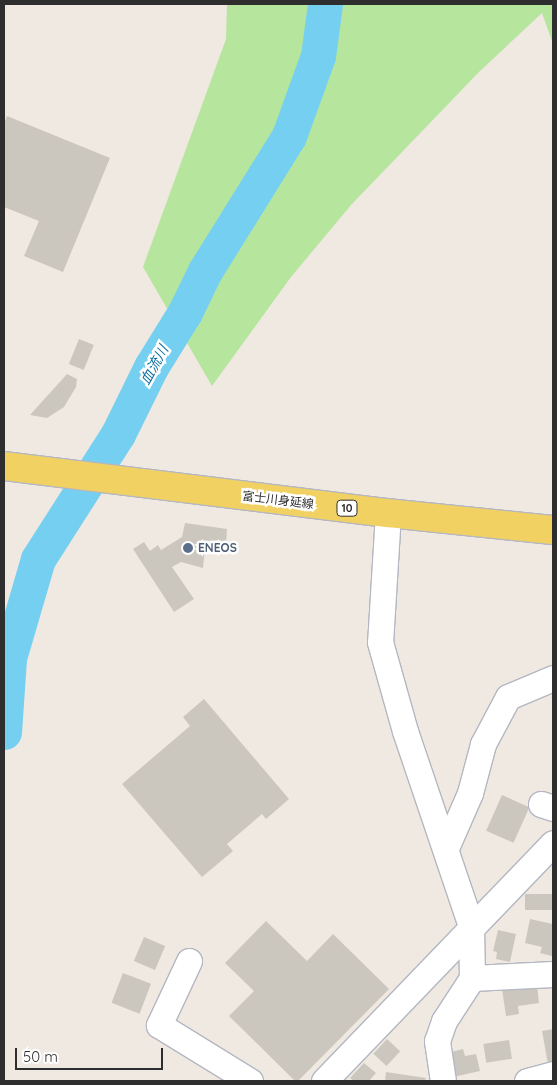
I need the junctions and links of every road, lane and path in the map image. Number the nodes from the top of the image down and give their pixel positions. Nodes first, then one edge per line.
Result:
1 (4, 466) edge
2 (388, 513) junction
3 (553, 530) edge
4 (553, 678) edge
5 (553, 843) edge
6 (446, 848) junction
7 (471, 926) junction
8 (189, 961) dead end
9 (553, 974) edge
10 (472, 978) junction
11 (553, 1074) edge
12 (250, 1081) edge
13 (324, 1081) edge
14 (443, 1081) edge
15 (527, 1081) edge

1 - 2 main road, 富士川身延線 / 10
2 - 3 main road, 富士川身延線 / 10
2 - 6 street
4 - 6 street
5 - 7 street
6 - 7 street
7 - 10 street
7 - 13 street
8 - 12 street
9 - 10 street
10 - 14 street
11 - 15 street

